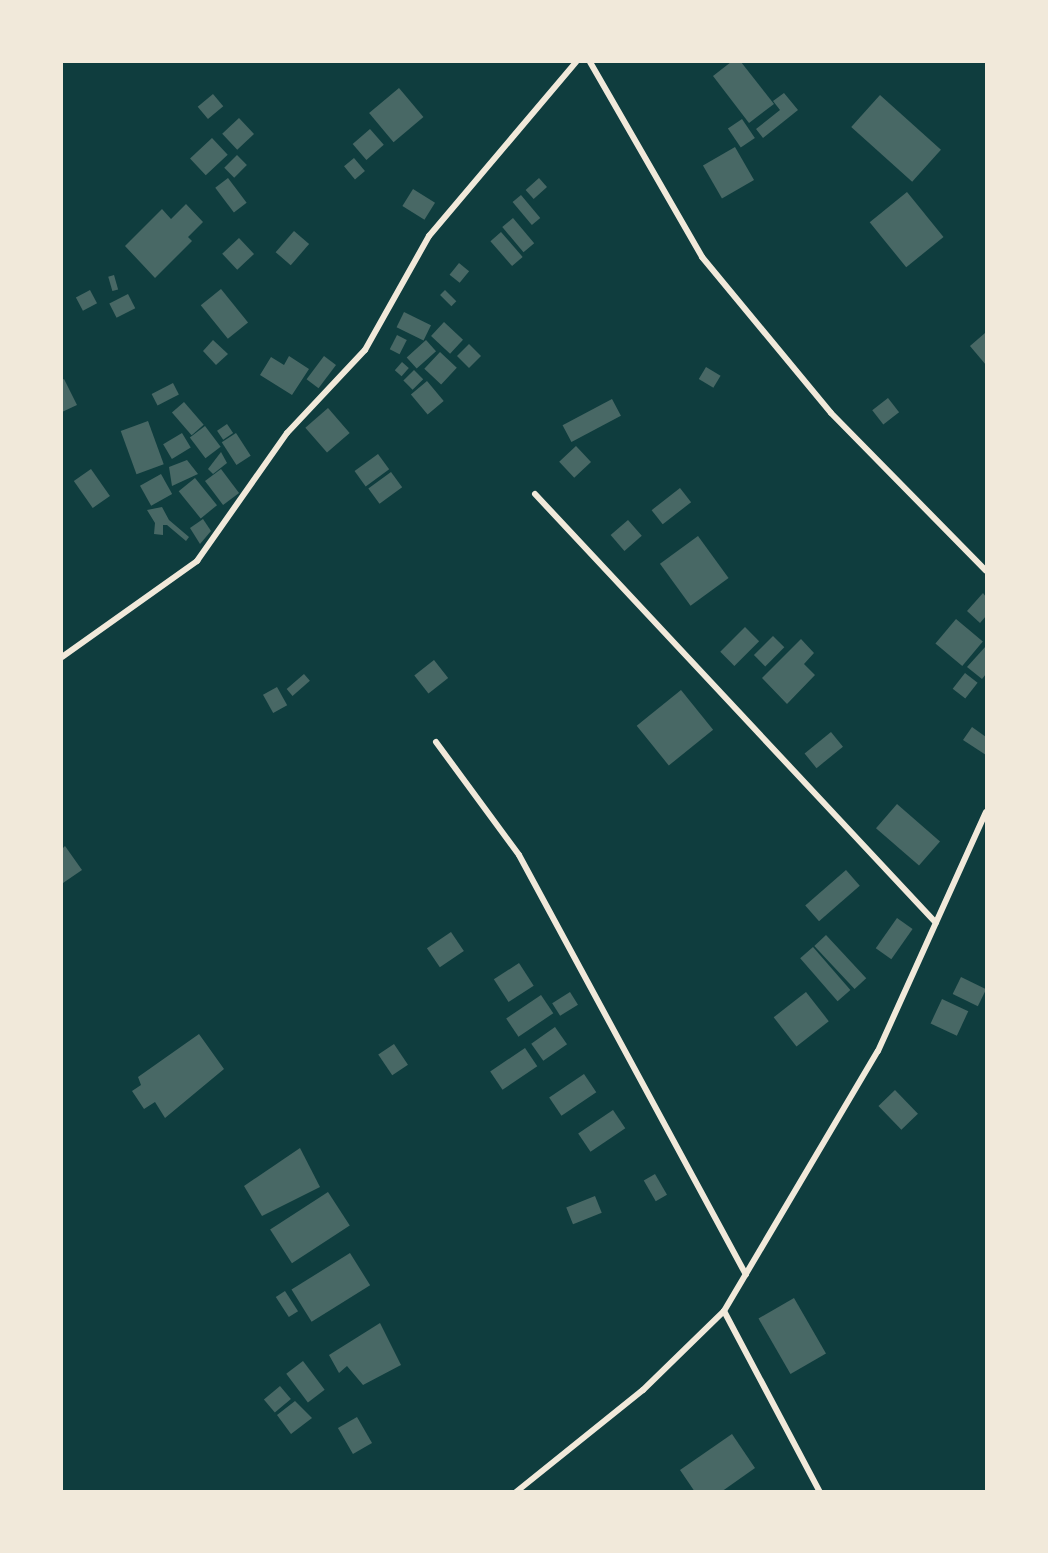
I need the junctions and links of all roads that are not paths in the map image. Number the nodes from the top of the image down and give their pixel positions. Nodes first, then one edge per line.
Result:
1 (576, 62) edge
2 (591, 62) edge
3 (535, 494) dead end
4 (987, 571) edge
5 (62, 657) edge
6 (436, 742) dead end
7 (987, 812) edge
8 (936, 923) junction
9 (746, 1275) junction
10 (724, 1311) junction
11 (516, 1491) edge
12 (820, 1491) edge

1 - 5 street
2 - 4 street
3 - 8 street
6 - 9 street
7 - 8 street
8 - 9 street
9 - 10 street
10 - 11 street
10 - 12 street

